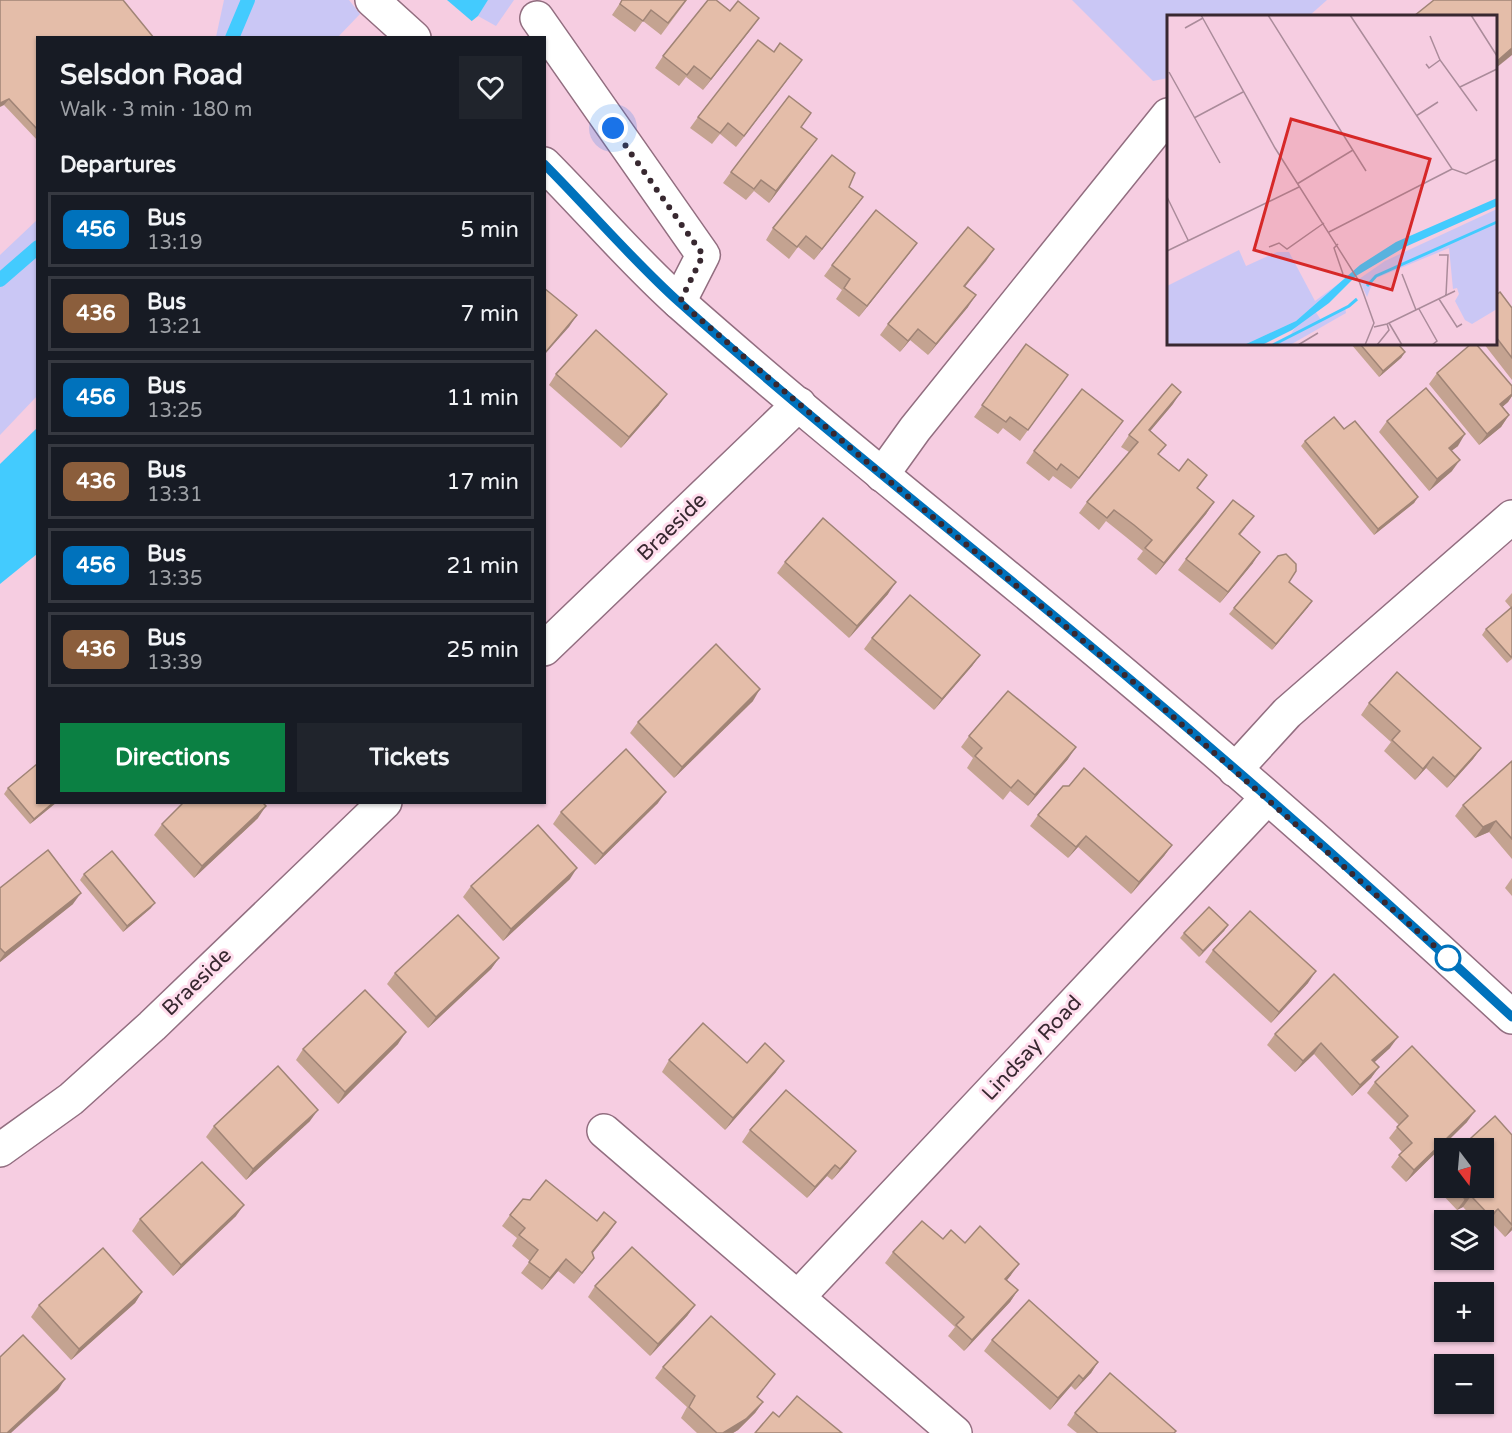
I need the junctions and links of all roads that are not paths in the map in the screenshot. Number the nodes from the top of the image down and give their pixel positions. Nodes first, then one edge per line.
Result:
1 (372, 0) edge
2 (537, 18) dead end
3 (412, 36) edge
4 (1167, 116) edge
5 (546, 166) edge
6 (680, 302) junction
7 (799, 404) junction
8 (882, 475) junction
9 (1512, 517) edge
10 (546, 647) edge
11 (1235, 770) junction
12 (1267, 798) junction
13 (382, 804) edge
14 (1512, 1017) edge
15 (604, 1131) dead end
16 (0, 1150) edge
17 (798, 1297) junction
18 (955, 1433) edge

1 - 3 street
2 - 6 street
4 - 8 street
5 - 6 street
6 - 7 street
7 - 8 street
7 - 10 street, Braeside
8 - 11 street
9 - 11 street
11 - 12 street
12 - 14 street
12 - 17 street, Lindsay Road
13 - 16 street, Braeside
15 - 17 street
17 - 18 street

